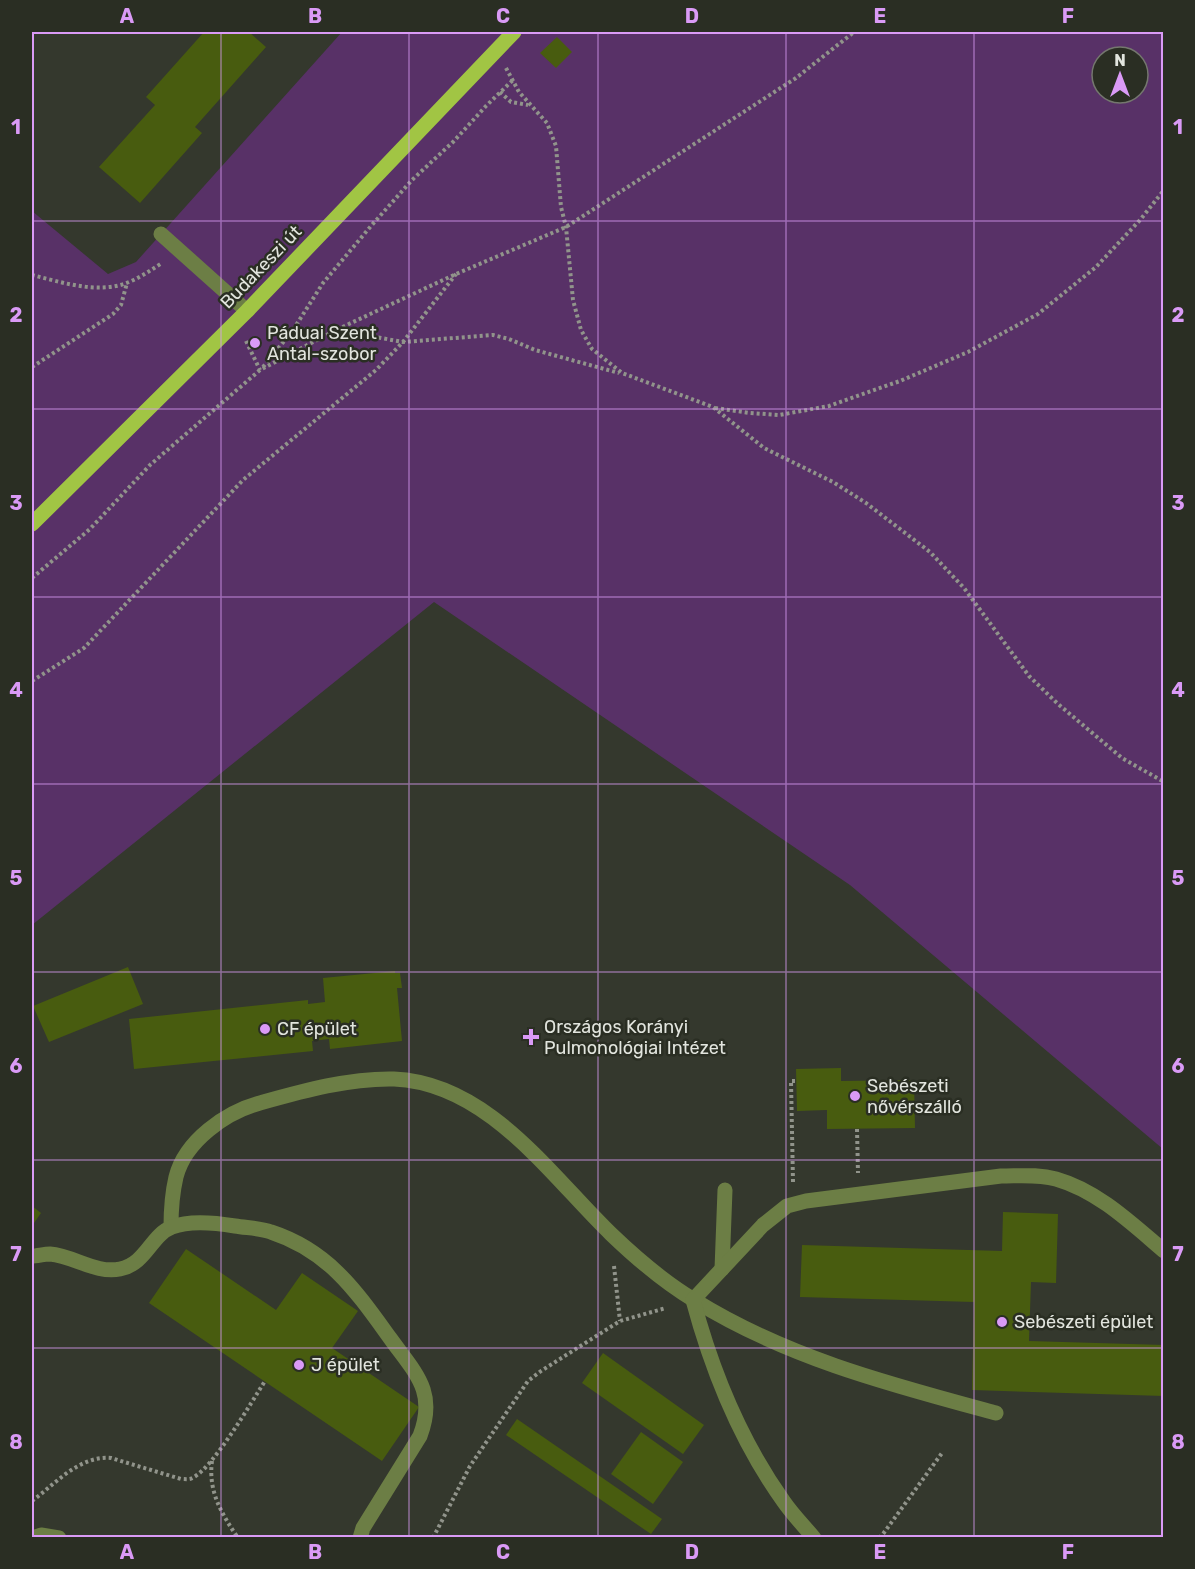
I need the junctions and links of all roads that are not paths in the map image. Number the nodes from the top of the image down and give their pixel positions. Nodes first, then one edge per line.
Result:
1 (514, 32) edge
2 (161, 234) dead end
3 (247, 311) junction
4 (32, 524) edge
5 (725, 1190) dead end
6 (171, 1227) junction
7 (1164, 1251) edge
8 (32, 1256) edge
9 (722, 1269) junction
10 (693, 1300) junction
11 (996, 1413) dead end
12 (32, 1538) edge
13 (59, 1538) edge
14 (360, 1538) edge
15 (814, 1538) edge

1 - 3 main road, Budakeszi út
2 - 3 lane
3 - 4 main road, Budakeszi út
5 - 9 lane
6 - 8 lane
6 - 10 lane
6 - 14 lane
7 - 9 lane
9 - 10 lane
10 - 11 lane
10 - 15 lane
12 - 13 lane

